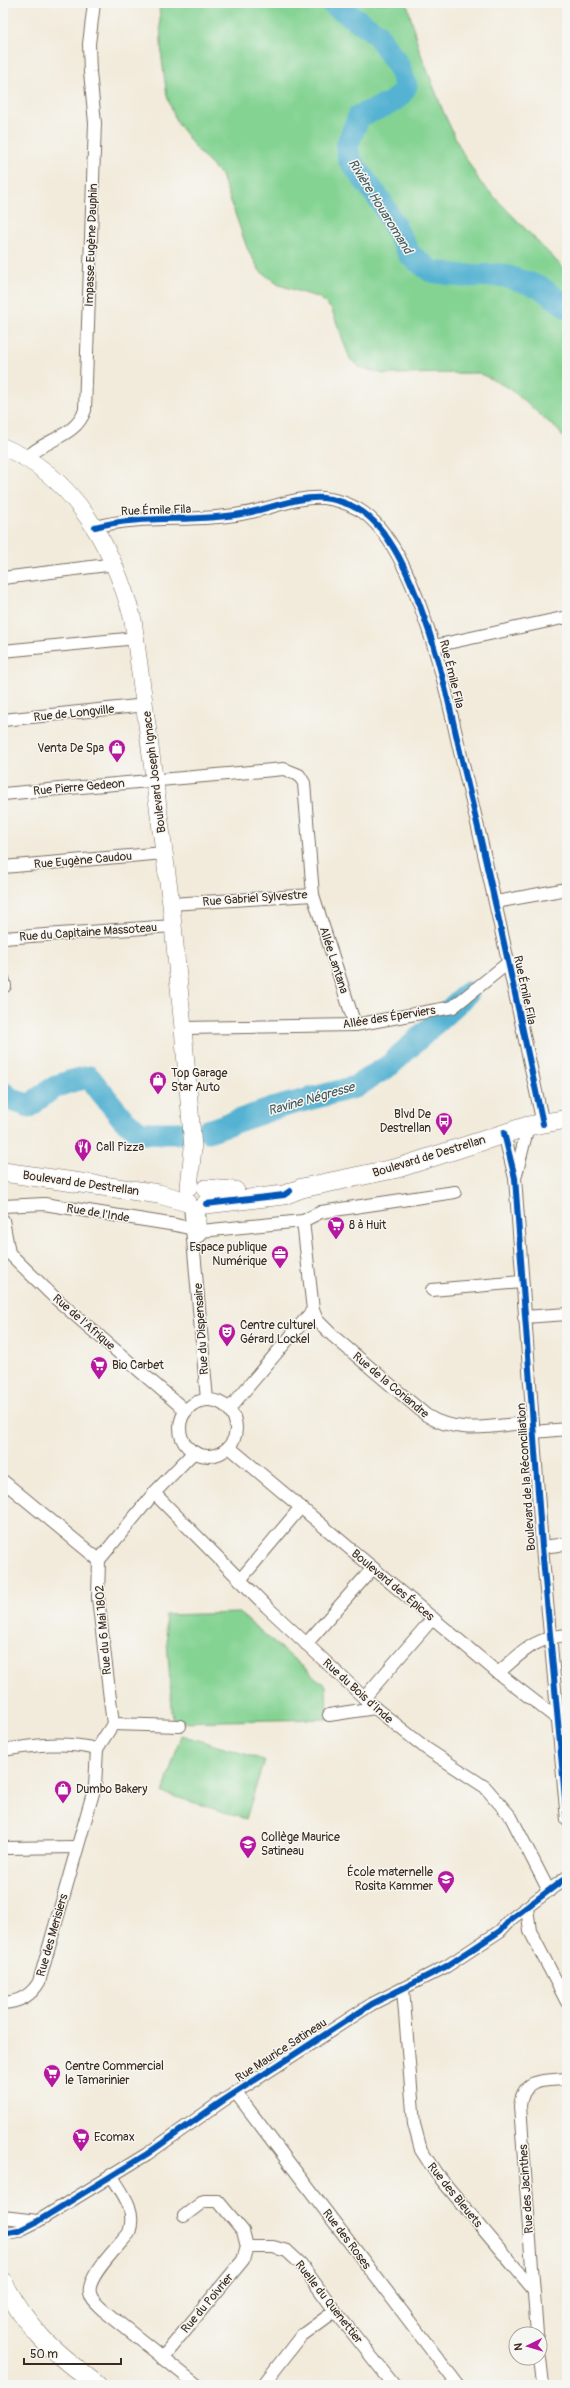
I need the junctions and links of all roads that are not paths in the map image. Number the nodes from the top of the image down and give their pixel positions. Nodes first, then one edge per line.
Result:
1 (94, 3) edge
2 (3, 448) edge
3 (26, 458) junction
4 (95, 527) junction
5 (115, 564) junction
6 (3, 578) edge
7 (567, 617) edge
8 (137, 638) junction
9 (434, 646) junction
10 (3, 651) edge
11 (146, 705) junction
12 (3, 720) edge
13 (155, 781) junction
14 (3, 794) edge
15 (164, 853) junction
16 (3, 867) edge
17 (567, 889) edge
18 (313, 895) junction
19 (496, 902) junction
20 (171, 904) junction
21 (173, 926) junction
22 (3, 938) edge
23 (508, 963) junction
24 (355, 1025) junction
25 (184, 1028) junction
26 (567, 1119) edge
27 (536, 1125) junction
28 (504, 1133) junction
29 (3, 1172) edge
30 (515, 1178) junction
31 (455, 1192) dead end
32 (196, 1197) junction
33 (3, 1206) edge
34 (3, 1220) edge
35 (303, 1221) junction
36 (197, 1229) junction
37 (521, 1282) junction
38 (432, 1290) dead end
39 (313, 1310) junction
40 (567, 1314) edge
41 (524, 1317) junction
42 (207, 1400) junction
43 (229, 1409) junction
44 (186, 1411) junction
45 (534, 1427) junction
46 (567, 1429) edge
47 (229, 1447) junction
48 (194, 1452) junction
49 (3, 1481) edge
50 (154, 1494) junction
51 (301, 1507) junction
52 (567, 1544) edge
53 (542, 1547) junction
54 (99, 1560) junction
55 (373, 1568) junction
56 (240, 1580) junction
57 (433, 1618) junction
58 (567, 1635) edge
59 (552, 1637) junction
60 (306, 1644) junction
61 (498, 1673) junction
62 (364, 1698) junction
63 (375, 1708) junction
64 (329, 1716) dead end
65 (559, 1720) junction
66 (113, 1724) junction
67 (180, 1726) dead end
68 (564, 1739) edge
69 (97, 1749) junction
70 (3, 1750) edge
71 (567, 1820) edge
72 (77, 1847) junction
73 (3, 1848) edge
74 (567, 1877) edge
75 (549, 1891) junction
76 (527, 1908) junction
77 (403, 1989) junction
78 (567, 2002) edge
79 (3, 2003) edge
80 (567, 2079) edge
81 (236, 2093) junction
82 (112, 2175) junction
83 (184, 2216) dead end
84 (3, 2217) edge
85 (38, 2221) junction
86 (3, 2234) edge
87 (247, 2247) junction
88 (3, 2282) edge
89 (533, 2290) junction
90 (335, 2311) junction
91 (536, 2326) edge
92 (162, 2358) junction
93 (541, 2366) edge
94 (96, 2385) edge
95 (197, 2385) edge
96 (263, 2385) edge
97 (394, 2385) edge
98 (458, 2385) edge
99 (543, 2385) edge

1 - 3 street, Impasse Eugène Dauphin
2 - 3 main road, Boulevard Joseph Ignace
3 - 4 main road, Boulevard Joseph Ignace
4 - 5 main road, Boulevard Joseph Ignace
4 - 9 street, Rue Émile Fila
5 - 6 street
5 - 8 main road, Boulevard Joseph Ignace
7 - 9 street
8 - 10 street
8 - 11 main road, Boulevard Joseph Ignace
9 - 19 street, Rue Émile Fila
11 - 12 street, Rue de Longville
11 - 13 main road, Boulevard Joseph Ignace
13 - 14 street, Rue Pierre Gedeon
13 - 15 main road, Boulevard Joseph Ignace
13 - 18 street, Rue Gabriel Sylvestre
15 - 16 street, Rue Eugène Caudou
15 - 20 main road, Boulevard Joseph Ignace
17 - 19 street
18 - 20 street, Rue Gabriel Sylvestre
18 - 24 street, Allée Lantana
19 - 23 street, Rue Émile Fila
20 - 21 main road, Boulevard Joseph Ignace
21 - 22 street, Rue du Capitaine Massoteau
21 - 25 main road, Boulevard Joseph Ignace
23 - 24 street, Allée des Éperviers
23 - 27 street, Rue Émile Fila
24 - 25 street, Allée des Éperviers
25 - 32 main road, Boulevard Joseph Ignace
26 - 27 main road, Boulevard de Destrellan
27 - 28 main road, Boulevard de Destrellan
27 - 30 street, Boulevard de la Réconciliation
28 - 30 street, Boulevard de la Réconciliation
28 - 32 main road, Boulevard de Destrellan
29 - 32 main road, Boulevard de Destrellan
30 - 37 street, Boulevard de la Réconciliation
31 - 35 street
32 - 36 street, Rue du Dispensaire
33 - 36 street, Rue de l'Inde
34 - 44 street, Rue de l'Afrique
35 - 36 street, Rue de l'Inde
35 - 39 street
36 - 42 street, Rue du Dispensaire
37 - 38 street
37 - 41 street, Boulevard de la Réconciliation
39 - 43 street
39 - 45 street, Rue de la Coriandre
40 - 41 street
41 - 45 street, Boulevard de la Réconciliation
42 - 43 street
42 - 44 street
43 - 47 street
44 - 48 street
45 - 46 street, Rue de la Coriandre
45 - 53 street, Boulevard de la Réconciliation
47 - 48 street
47 - 51 street, Boulevard des Épices
48 - 50 street
49 - 54 street
50 - 54 street
50 - 56 street, Rue du Bois d'Inde
51 - 55 street, Boulevard des Épices
51 - 56 street
52 - 53 street
53 - 59 street, Boulevard de la Réconciliation
54 - 66 street, Rue du 6 Mai 1802
55 - 57 street, Boulevard des Épices
55 - 60 street
56 - 60 street, Rue du Bois d'Inde
57 - 61 street, Boulevard des Épices
57 - 62 street
58 - 59 street
59 - 61 street
59 - 65 street, Boulevard de la Réconciliation
60 - 62 street, Rue du Bois d'Inde
61 - 65 street, Boulevard des Épices
62 - 63 street, Rue du Bois d'Inde
63 - 64 street
63 - 75 street, Rue du Bois d'Inde
65 - 68 street, Boulevard de la Réconciliation
66 - 67 street
66 - 69 street
68 - 71 street, Boulevard de la Réconciliation
69 - 70 street
69 - 72 street, Rue des Merisiers
72 - 73 street
72 - 79 street, Rue des Merisiers
74 - 75 street, Rue Maurice Satineau
75 - 76 street, Rue Maurice Satineau
76 - 77 street, Rue Maurice Satineau
76 - 78 street
77 - 81 street, Rue Maurice Satineau
77 - 89 street, Rue des Bleuets
80 - 89 street, Rue des Jacinthes
81 - 82 street, Rue Maurice Satineau
81 - 98 street, Rue des Roses
82 - 85 street, Rue Maurice Satineau
82 - 92 street
83 - 87 street
84 - 85 street
85 - 86 street, Rue Maurice Satineau
87 - 90 street, Ruelle du Quenettier
87 - 92 street, Rue du Poivrier
88 - 94 main road
89 - 91 street, Rue des Jacinthes
90 - 96 street
90 - 97 street, Ruelle du Quenettier
92 - 95 street
93 - 99 street

